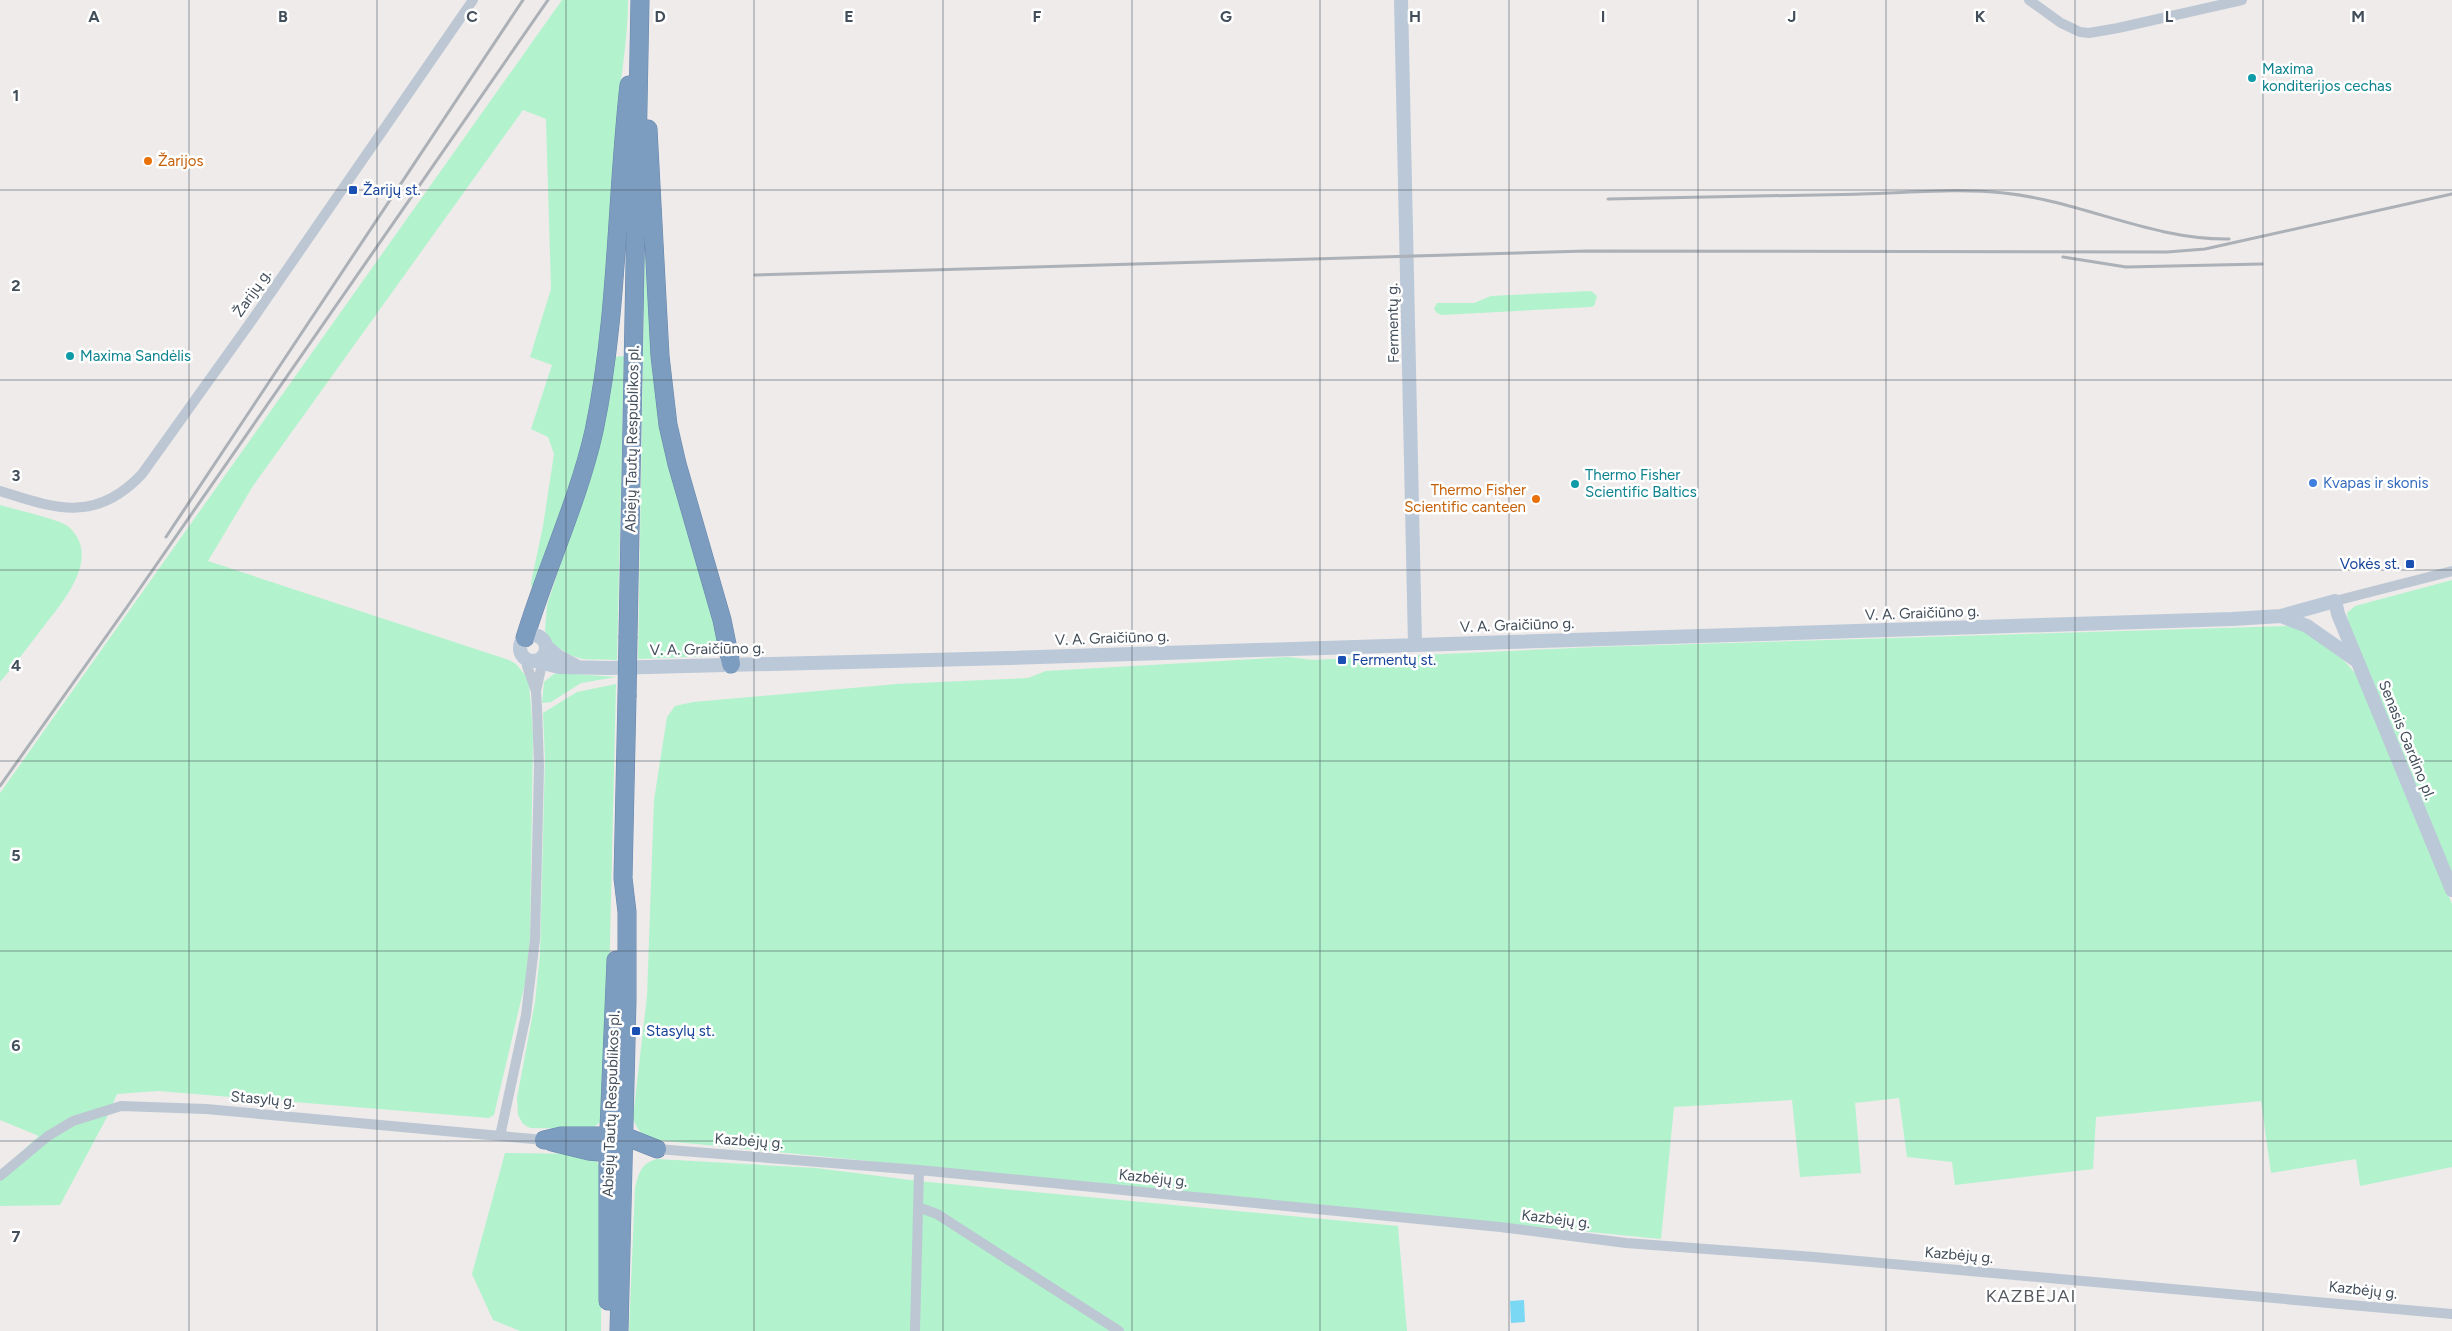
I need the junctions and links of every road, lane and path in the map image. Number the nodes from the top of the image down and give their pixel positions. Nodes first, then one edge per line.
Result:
1 (473, 0) edge
2 (640, 0) edge
3 (1401, 0) edge
4 (2028, 0) edge
5 (2242, 0) edge
6 (640, 26) junction
7 (640, 52) junction
8 (0, 491) edge
9 (2452, 571) edge
10 (2335, 602) junction
11 (2280, 616) junction
12 (525, 638) junction
13 (1415, 645) junction
14 (539, 657) junction
15 (2358, 661) junction
16 (732, 664) junction
17 (536, 691) junction
18 (2452, 890) edge
19 (500, 1136) junction
20 (544, 1140) joint
21 (616, 1145) junction
22 (657, 1149) joint
23 (918, 1170) junction
24 (0, 1176) edge
25 (918, 1207) junction
26 (2452, 1314) edge
27 (608, 1331) edge
28 (619, 1331) edge
29 (915, 1331) edge
30 (1119, 1331) edge

1 - 8 street, Žarijų g.
2 - 6 highway, Abiejų Tautų Respublikos pl.
3 - 13 main road, Fermentų g.
4 - 5 street
6 - 7 highway, Abiejų Tautų Respublikos pl.
6 - 12 highway
7 - 16 highway
7 - 21 highway, Abiejų Tautų Respublikos pl., bridge
9 - 10 street, V. A. Graičiūno g.
10 - 11 main road, V. A. Graičiūno g.
10 - 15 main road, Senasis Gardino pl.
11 - 13 main road, V. A. Graičiūno g.
11 - 15 main road
12 - 14 main road, V. A. Graičiūno g.
12 - 14 main road
13 - 16 main road, V. A. Graičiūno g.
14 - 16 main road, V. A. Graičiūno g.
14 - 17 street
14 - 17 street
15 - 18 main road, Senasis Gardino pl.
17 - 19 street
19 - 20 street, Stasylų g.
19 - 24 street, Stasylų g.
20 - 21 highway
21 - 22 highway
21 - 27 highway, Abiejų Tautų Respublikos pl.
21 - 28 highway, Abiejų Tautų Respublikos pl.
22 - 23 street, Kazbėjų g.
23 - 25 street
23 - 26 street, Kazbėjų g.
25 - 29 street
25 - 30 street

